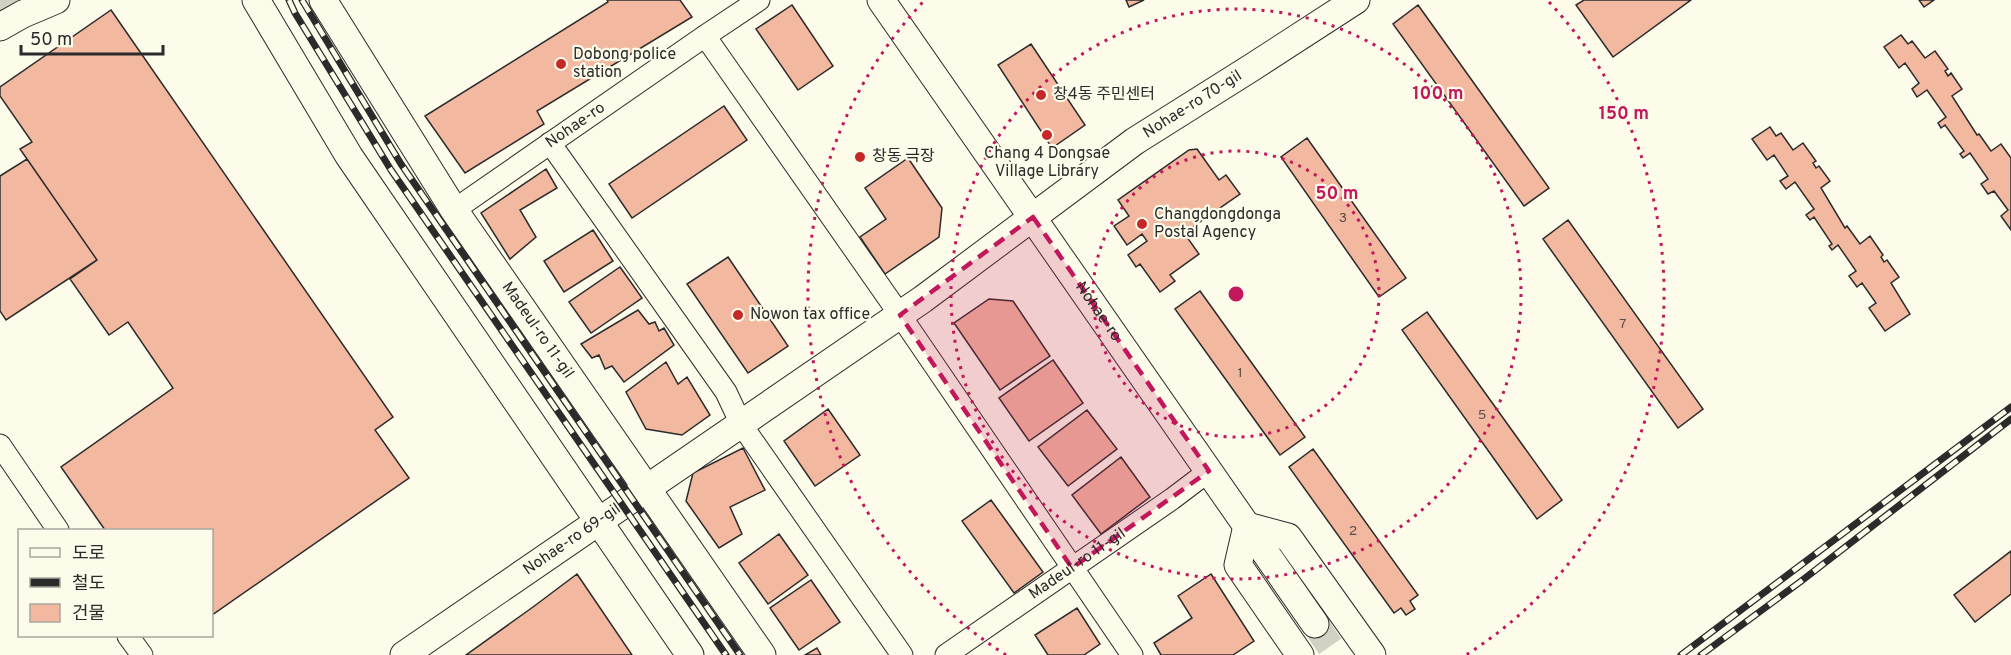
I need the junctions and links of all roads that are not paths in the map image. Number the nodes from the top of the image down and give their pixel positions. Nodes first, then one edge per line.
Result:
1 (56, 0) edge
2 (256, 0) edge
3 (323, 0) edge
4 (759, 0) edge
5 (881, 0) edge
6 (1356, 0) edge
7 (0, 27) edge
8 (705, 36) junction
9 (550, 143) junction
10 (454, 210) junction
11 (1033, 217) junction
12 (900, 315) junction
13 (741, 424) junction
14 (0, 445) edge
15 (1209, 471) junction
16 (648, 488) junction
17 (600, 520) junction
18 (1247, 526) junction
19 (57, 529) edge
20 (1072, 568) junction
21 (1315, 624) tunnel mouth
22 (129, 637) edge
23 (141, 655) edge
24 (404, 655) edge
25 (690, 655) edge
26 (762, 655) edge
27 (902, 655) edge
28 (946, 655) edge
29 (1132, 655) edge
30 (1300, 655) edge
31 (1372, 655) edge

1 - 7 main road
2 - 17 main road
3 - 10 main road, Madeul-ro 11-gil
4 - 8 street, Nohae-ro
5 - 11 main road, Nohae-ro
6 - 11 main road, Nohae-ro 70-gil
8 - 9 street, Nohae-ro
8 - 12 street
9 - 10 street, Nohae-ro
9 - 13 street
10 - 16 main road, Madeul-ro 11-gil
11 - 12 main road, Nohae-ro 69-gil
11 - 15 main road, Nohae-ro
12 - 13 main road, Nohae-ro 69-gil
12 - 20 street
13 - 16 main road, Nohae-ro 69-gil
13 - 27 street
14 - 19 street
15 - 18 main road, Nohae-ro
15 - 20 street, Madeul-ro 11-gil
16 - 17 main road, Nohae-ro 69-gil
16 - 26 main road, Madeul-ro 11-gil
17 - 24 main road, Nohae-ro 69-gil
17 - 25 main road
18 - 21 main road, Nohae-ro
18 - 30 main road
18 - 31 main road
20 - 28 street, Madeul-ro 11-gil
20 - 29 street
22 - 23 street

